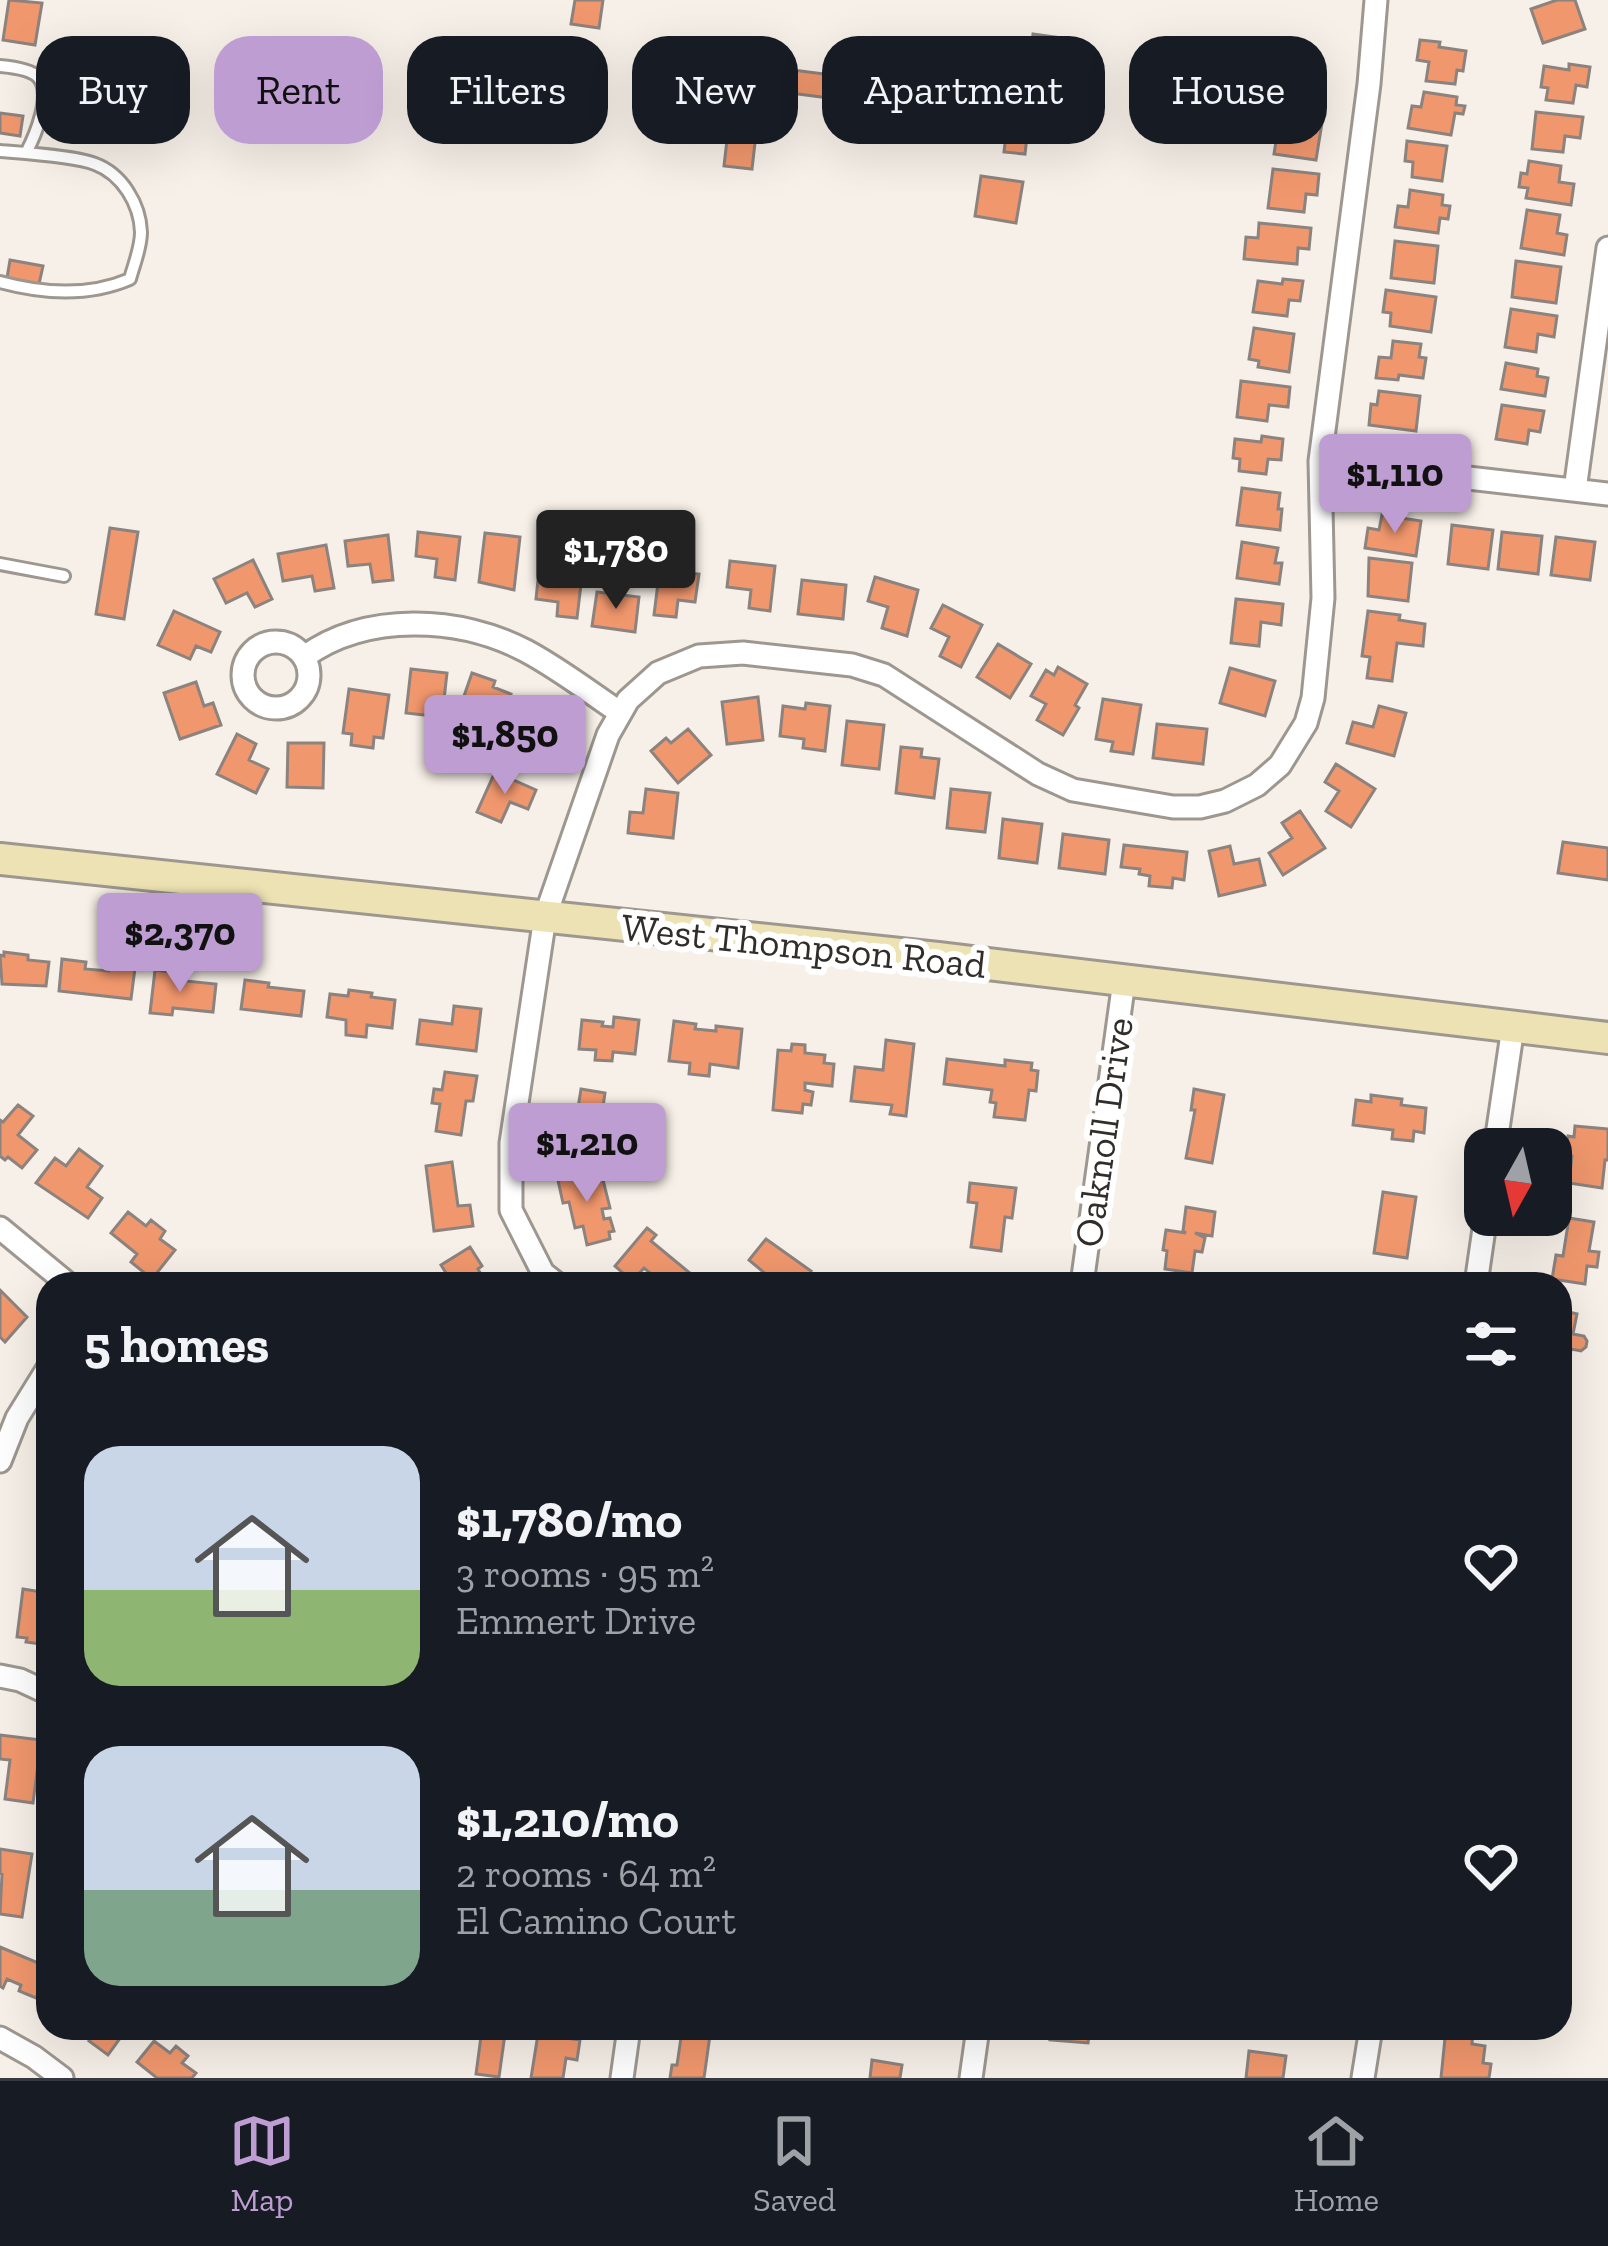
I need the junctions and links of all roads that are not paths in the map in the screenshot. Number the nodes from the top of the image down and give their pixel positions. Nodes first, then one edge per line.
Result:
1 (1376, 0) edge
2 (0, 66) edge
3 (0, 151) edge
4 (26, 153) junction
5 (1608, 248) edge
6 (0, 282) edge
7 (1320, 461) junction
8 (1575, 490) junction
9 (1608, 494) edge
10 (0, 564) edge
11 (64, 576) dead end
12 (304, 657) dead end
13 (619, 712) junction
14 (0, 859) edge
15 (545, 917) junction
16 (1124, 981) junction
17 (1513, 1027) junction
18 (1608, 1038) edge
19 (1498, 1128) edge
20 (0, 1228) edge
21 (1483, 1236) edge
22 (53, 1272) edge
23 (542, 1272) edge
24 (1084, 1272) edge
25 (1478, 1272) edge
26 (36, 1387) edge
27 (0, 1461) edge
28 (0, 1676) edge
29 (36, 1687) edge
30 (0, 2038) edge
31 (627, 2040) edge
32 (976, 2040) edge
33 (1369, 2040) edge
34 (62, 2078) edge
35 (622, 2078) edge
36 (971, 2078) edge
37 (1364, 2078) edge

1 - 7 street
2 - 4 lane
3 - 4 lane
4 - 6 lane
5 - 8 street
7 - 8 street
7 - 13 street
8 - 9 street
10 - 11 lane
12 - 13 street
13 - 15 street
14 - 15 main road, West Thompson Road
15 - 16 main road, West Thompson Road
15 - 23 street
16 - 17 main road, West Thompson Road
16 - 24 street, Oaknoll Drive
17 - 18 main road, West Thompson Road
17 - 19 street
20 - 22 street
21 - 25 street
26 - 27 street
28 - 29 street
30 - 34 street
31 - 35 street
32 - 36 street
33 - 37 street

